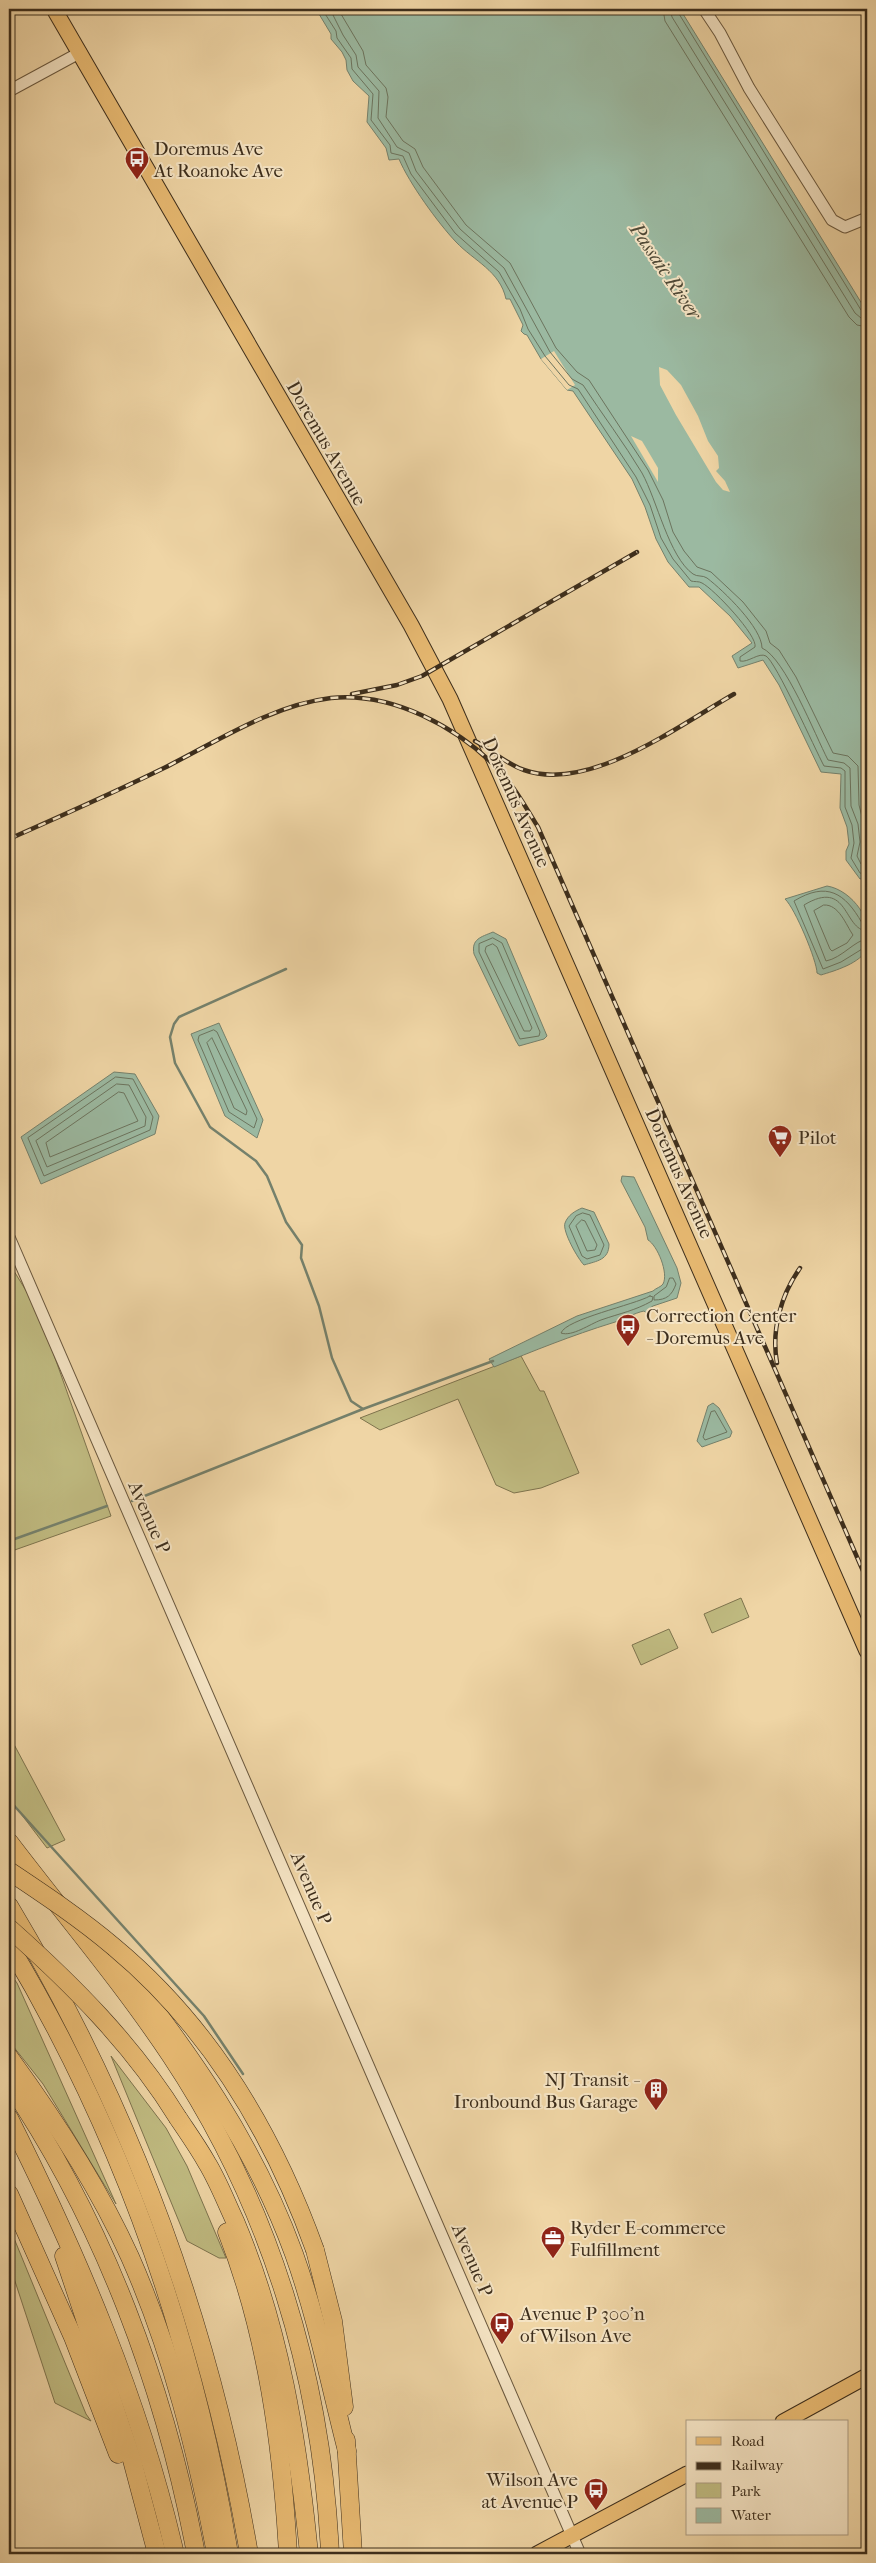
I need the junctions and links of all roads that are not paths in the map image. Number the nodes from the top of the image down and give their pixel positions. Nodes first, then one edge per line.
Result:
1 (54, 9) edge
2 (704, 9) edge
3 (81, 52) junction
4 (9, 91) edge
5 (867, 218) edge
6 (9, 1237) edge
7 (867, 1650) edge
8 (9, 1830) edge
9 (9, 1842) edge
10 (9, 1871) edge
11 (9, 1906) edge
12 (9, 1928) edge
13 (9, 1945) edge
14 (9, 2057) edge
15 (9, 2083) edge
16 (9, 2118) edge
17 (178, 2118) junction
18 (9, 2127) edge
19 (24, 2157) junction
20 (9, 2194) edge
21 (867, 2376) edge
22 (787, 2420) edge
23 (347, 2452) junction
24 (686, 2475) edge
25 (573, 2535) junction
26 (148, 2554) edge
27 (157, 2554) edge
28 (175, 2554) edge
29 (196, 2554) edge
30 (216, 2554) edge
31 (229, 2554) edge
32 (249, 2554) edge
33 (288, 2554) edge
34 (309, 2554) edge
35 (330, 2554) edge
36 (353, 2554) edge
37 (538, 2554) edge
38 (580, 2554) edge

1 - 3 main road, Doremus Avenue
2 - 5 street
3 - 4 street
3 - 7 main road, Doremus Avenue
6 - 25 street, Avenue P
8 - 23 highway
9 - 35 highway
10 - 23 highway, bridge
11 - 32 highway
12 - 17 highway, bridge
13 - 31 highway
14 - 30 highway
15 - 29 highway
16 - 19 highway
17 - 33 highway
17 - 34 highway
18 - 19 highway
19 - 27 highway
19 - 28 highway
20 - 26 highway
21 - 22 main road
23 - 36 highway
24 - 25 main road
25 - 37 main road
25 - 38 street, Avenue P

